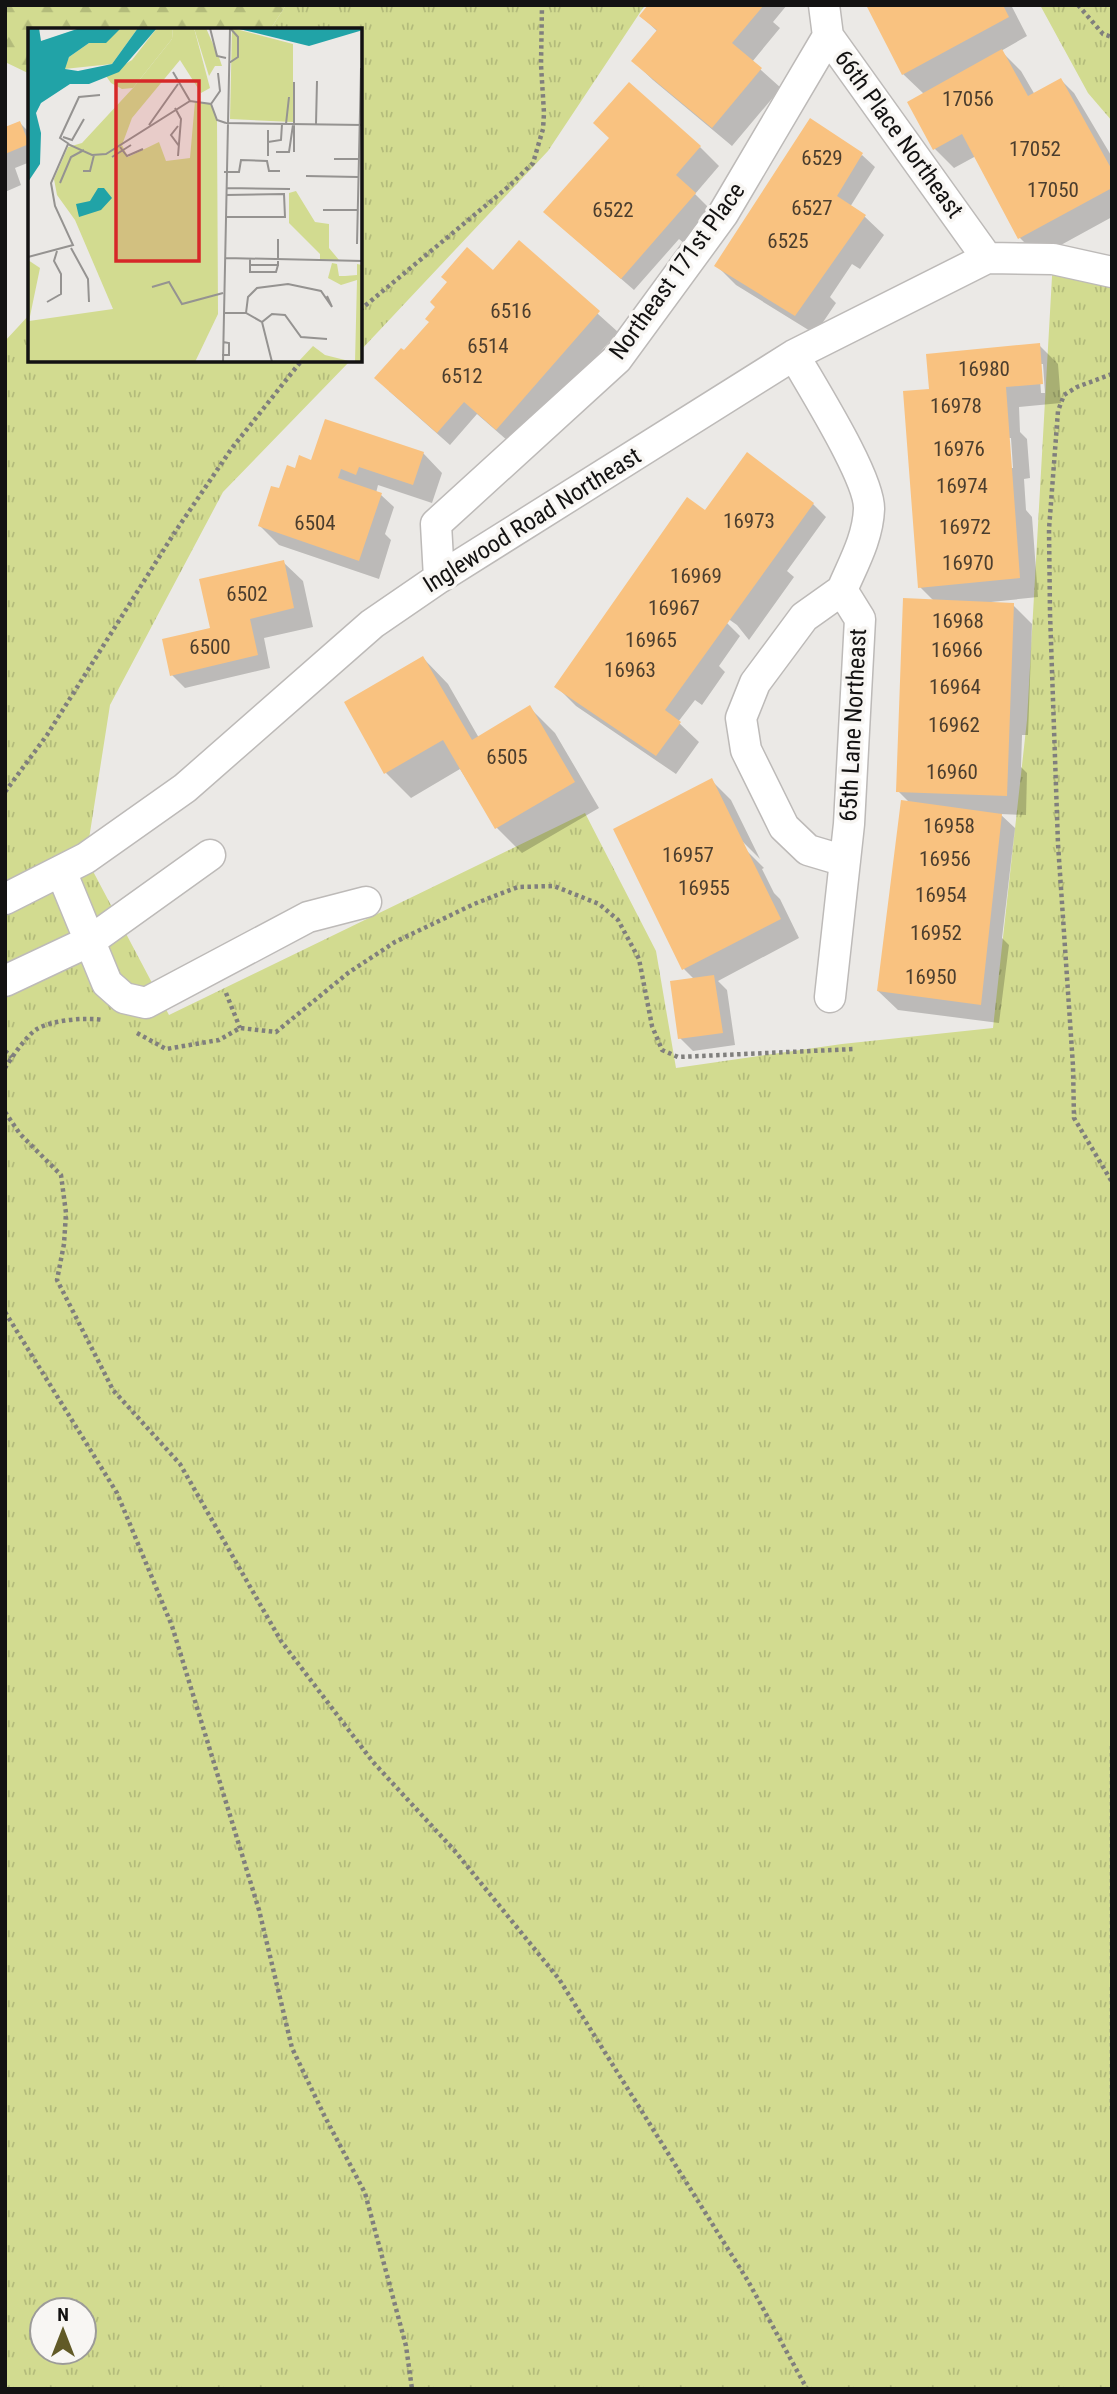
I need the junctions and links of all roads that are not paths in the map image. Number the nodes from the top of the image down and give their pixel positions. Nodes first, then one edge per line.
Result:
1 (824, 5) edge
2 (828, 36) junction
3 (987, 258) junction
4 (1112, 272) edge
5 (794, 355) junction
6 (439, 578) junction
7 (842, 590) junction
8 (210, 855) dead end
9 (845, 861) junction
10 (61, 871) junction
11 (5, 899) edge
12 (366, 902) dead end
13 (90, 941) junction
14 (5, 981) edge
15 (830, 997) dead end

1 - 2 street, 66th Place Northeast
2 - 3 street, 66th Place Northeast
2 - 6 street, Northeast 171st Place
3 - 4 street, Inglewood Road Northeast
3 - 5 street, Inglewood Road Northeast
5 - 6 street, Inglewood Road Northeast
5 - 7 street
6 - 10 street, Inglewood Road Northeast
7 - 9 street, 65th Lane Northeast
7 - 9 street
8 - 13 street
9 - 15 street, 65th Lane Northeast
10 - 11 street, Inglewood Road Northeast
10 - 13 street
12 - 13 street
13 - 14 street

